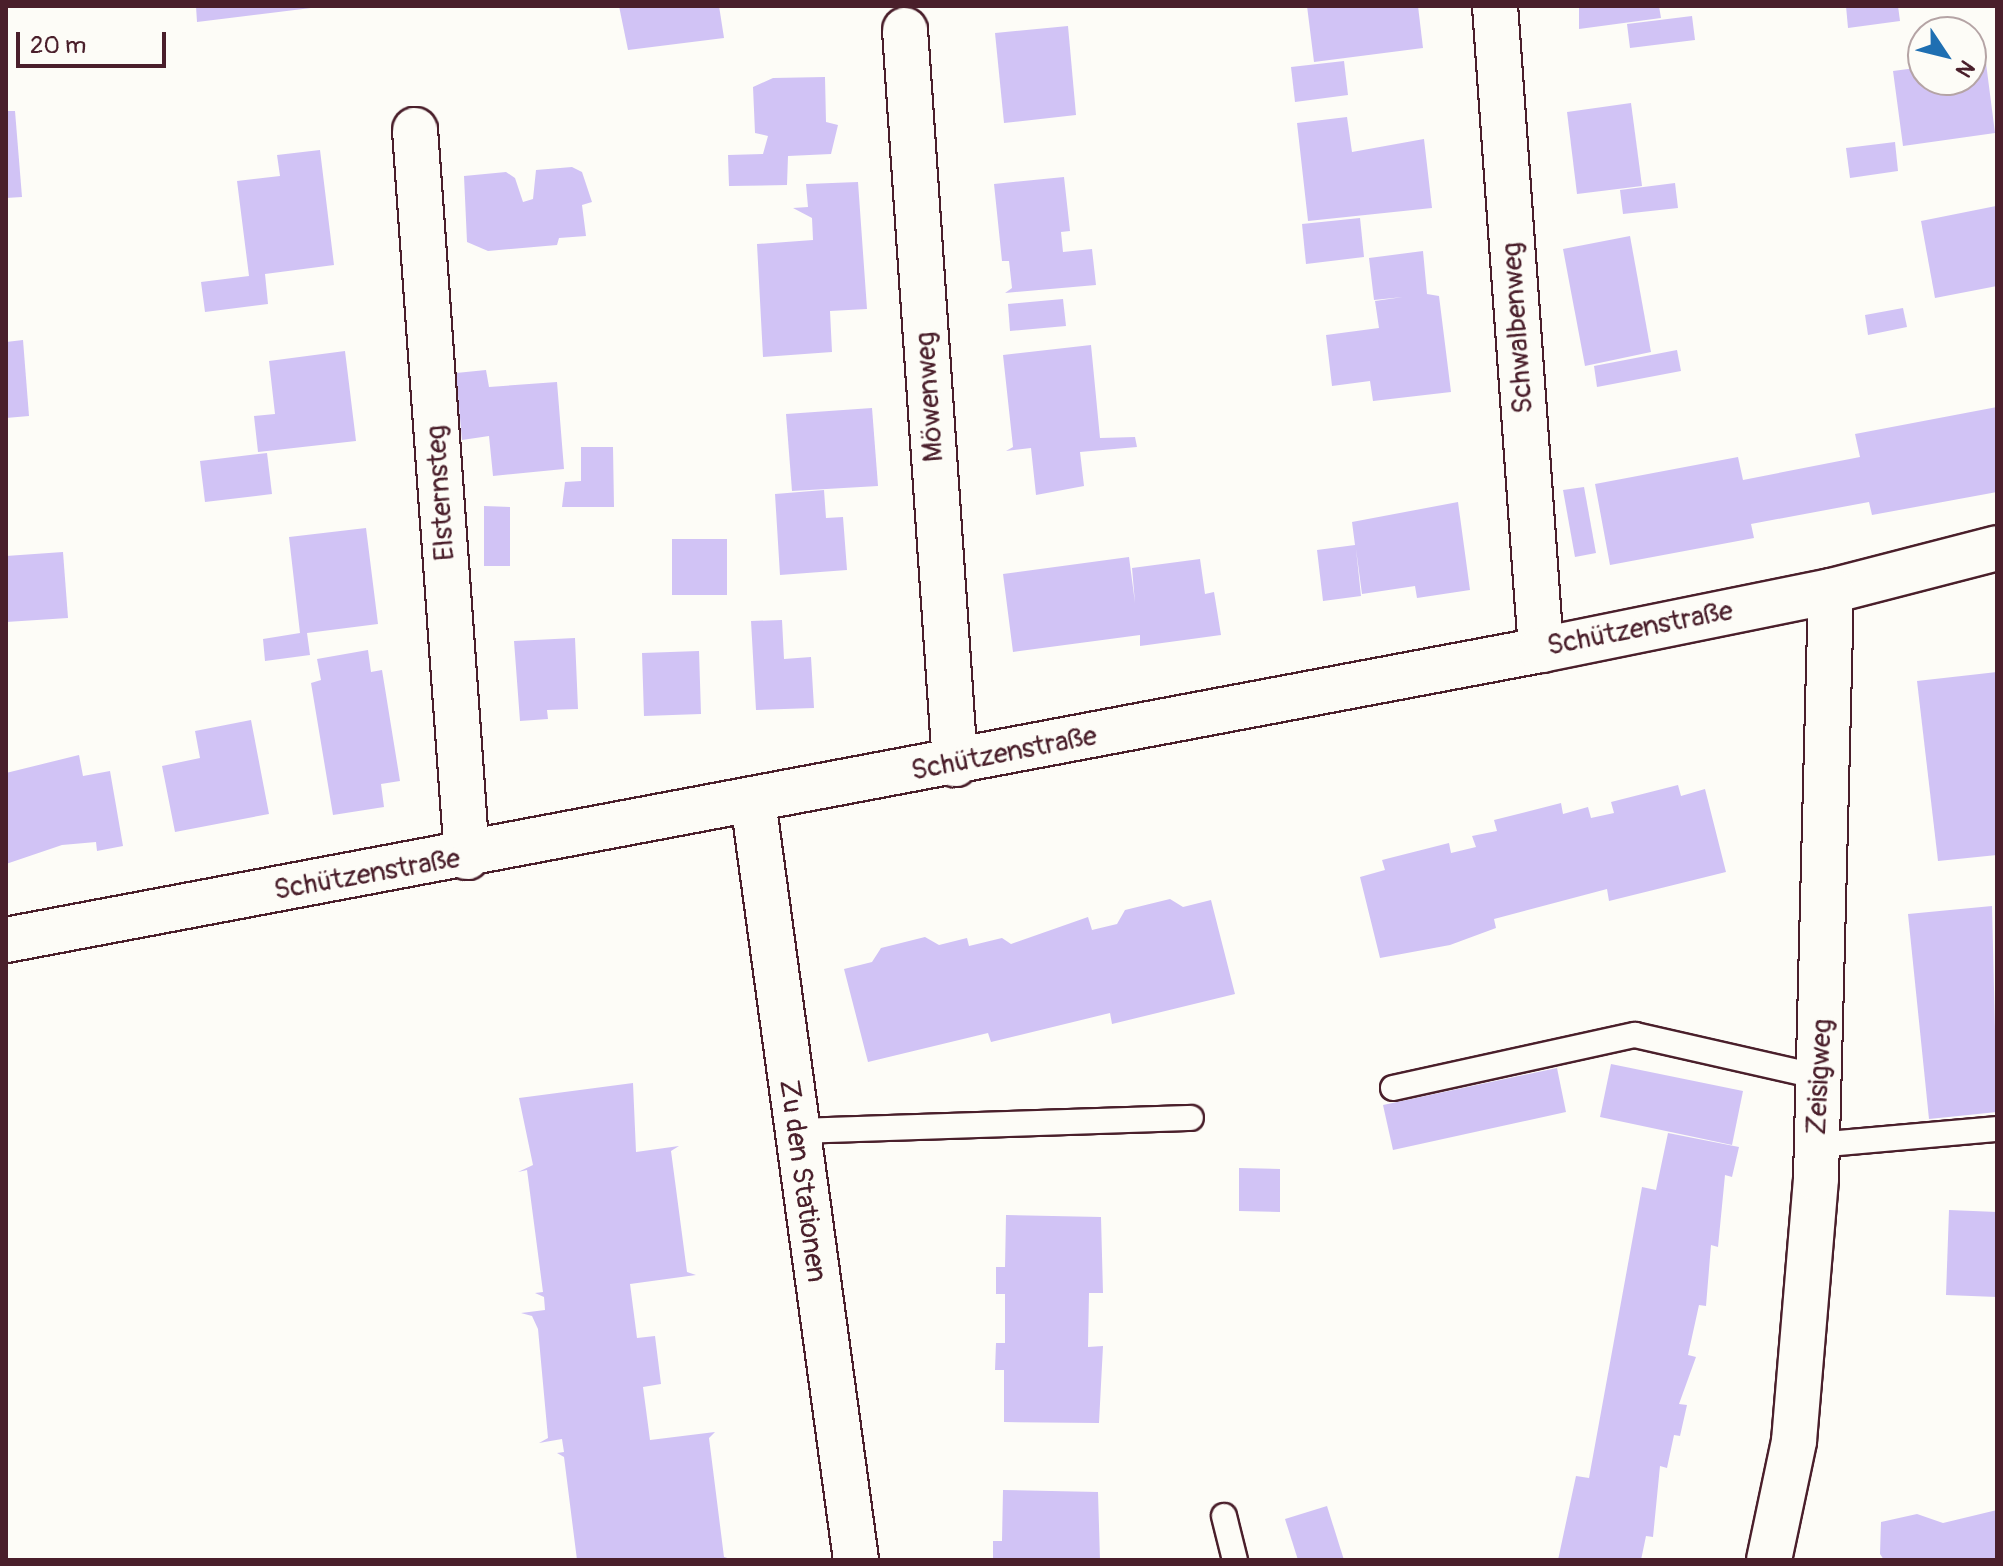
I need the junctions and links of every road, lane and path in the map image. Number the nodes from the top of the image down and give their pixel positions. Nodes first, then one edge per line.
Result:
1 (1495, 6) edge
2 (906, 18) edge
3 (415, 130) dead end
4 (1997, 548) edge
5 (1831, 591) junction
6 (1541, 650) junction
7 (955, 764) junction
8 (753, 801) junction
9 (467, 857) junction
10 (6, 940) edge
11 (1820, 1077) junction
12 (1393, 1088) dead end
13 (1191, 1118) dead end
14 (1997, 1129) edge
15 (795, 1131) junction
16 (1817, 1145) junction
17 (1224, 1516) dead end
18 (856, 1560) edge
19 (1235, 1560) edge
20 (1769, 1560) edge

1 - 6 street, Schwalbenweg
2 - 7 street, Möwenweg
3 - 9 street, Elsternsteg
4 - 5 street, Schützenstraße
5 - 6 street, Schützenstraße
5 - 11 street, Zeisigweg
6 - 7 street, Schützenstraße
7 - 8 street, Schützenstraße
8 - 9 street, Schützenstraße
8 - 15 street, Zu den Stationen
9 - 10 street, Schützenstraße
11 - 12 lane
11 - 16 street, Zeisigweg
13 - 15 lane
14 - 16 lane
15 - 18 street, Zu den Stationen
16 - 20 street, Zeisigweg
17 - 19 lane

